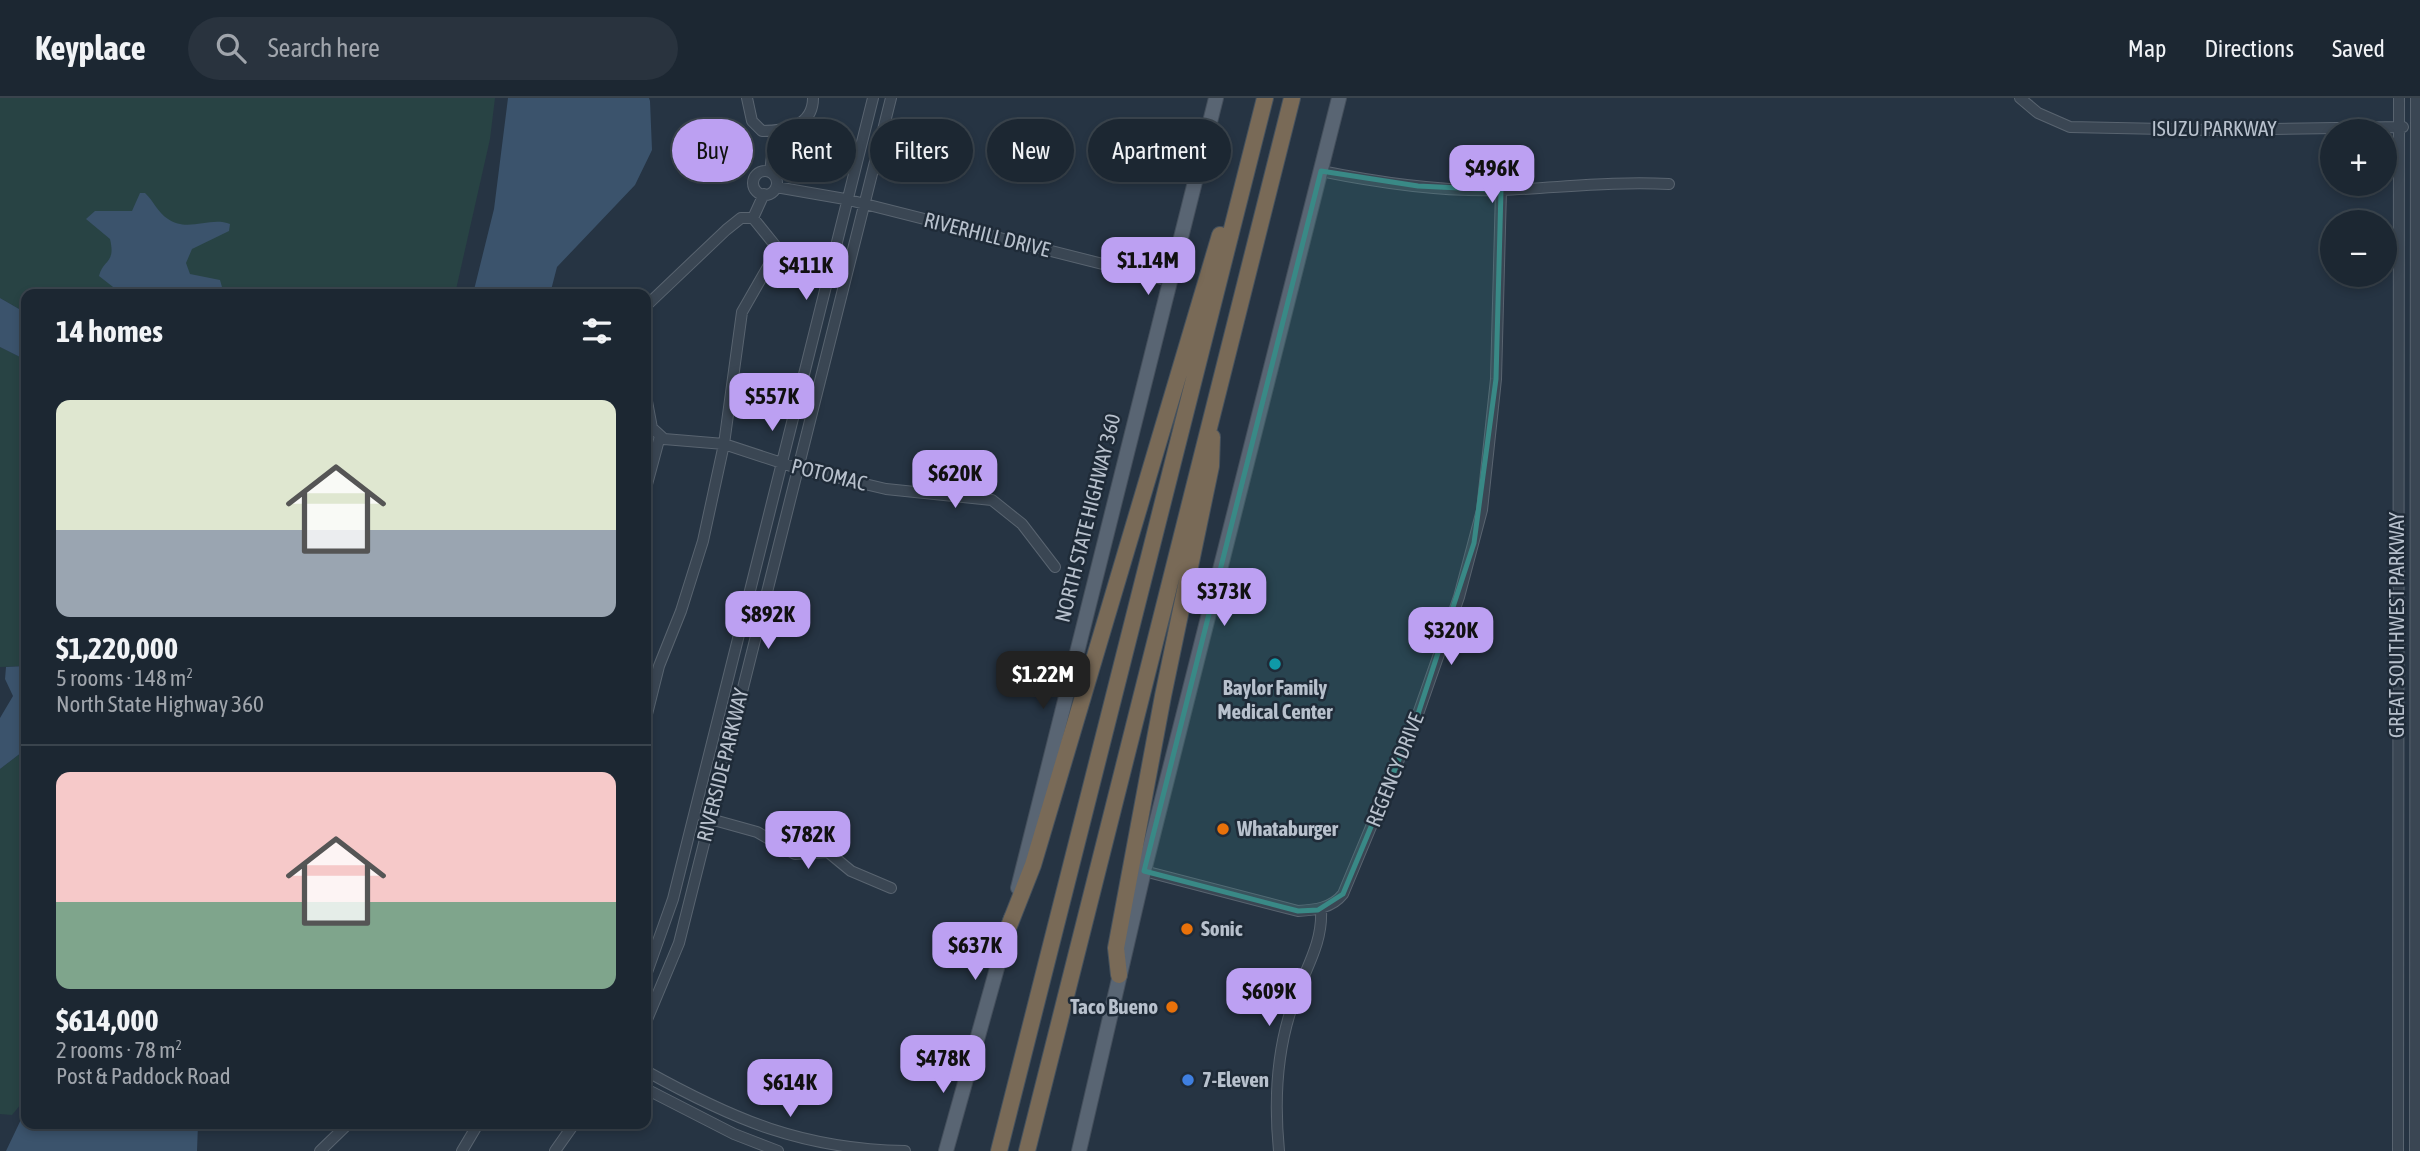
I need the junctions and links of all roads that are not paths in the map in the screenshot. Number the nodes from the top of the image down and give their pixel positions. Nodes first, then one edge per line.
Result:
1 (747, 98) edge
2 (813, 98) edge
3 (873, 98) edge
4 (891, 98) edge
5 (1216, 98) edge
6 (1265, 98) edge
7 (1292, 98) edge
8 (1339, 98) edge
9 (2020, 98) edge
10 (2399, 98) edge
11 (2416, 98) edge
12 (806, 119) edge
13 (2399, 127) junction
14 (2418, 127) edge
15 (767, 131) edge
16 (1321, 171) junction
17 (767, 172) edge
18 (1245, 176) junction
19 (776, 182) edge
20 (1669, 184) dead end
21 (776, 187) junction
22 (1501, 190) junction
23 (764, 194) junction
24 (845, 199) junction
25 (864, 204) junction
26 (753, 218) junction
27 (778, 249) junction
28 (812, 258) dead end
29 (1170, 281) junction
30 (651, 301) edge
31 (2398, 309) junction
32 (2416, 315) junction
33 (2398, 349) junction
34 (2415, 349) junction
35 (1214, 402) junction
36 (651, 423) edge
37 (660, 436) junction
38 (724, 444) junction
39 (781, 463) junction
40 (797, 468) junction
41 (651, 469) edge
42 (2397, 566) junction
43 (2416, 566) junction
44 (1055, 567) dead end
45 (2415, 618) junction
46 (2396, 620) junction
47 (651, 698) edge
48 (693, 815) junction
49 (709, 819) junction
50 (1144, 871) junction
51 (891, 888) dead end
52 (1321, 909) junction
53 (1009, 926) junction
54 (2398, 928) junction
55 (2415, 928) junction
56 (651, 961) edge
57 (1119, 975) junction
58 (651, 1010) edge
59 (651, 1074) edge
60 (651, 1092) edge
61 (343, 1129) edge
62 (475, 1129) edge
63 (570, 1129) edge
64 (773, 1131) junction
65 (775, 1150) edge
66 (320, 1151) edge
67 (462, 1151) edge
68 (555, 1151) edge
69 (905, 1151) edge
70 (946, 1151) edge
71 (999, 1151) edge
72 (1027, 1151) edge
73 (1079, 1151) edge
74 (1279, 1151) edge
75 (2398, 1151) edge
76 (2415, 1151) edge

1 - 15 street
2 - 12 street
3 - 24 street, RIVERSIDE PARKWAY
4 - 25 street, RIVERSIDE PARKWAY
5 - 29 main road, NORTH STATE HIGHWAY 360
6 - 18 highway
7 - 35 highway
8 - 16 main road
9 - 13 street, ISUZU PARKWAY
10 - 13 street, GREAT SOUTHWEST PARKWAY
11 - 14 street, GREAT SOUTHWEST PARKWAY
13 - 14 street, ISUZU PARKWAY
13 - 31 street, GREAT SOUTHWEST PARKWAY
14 - 32 street, GREAT SOUTHWEST PARKWAY
16 - 22 street
16 - 50 main road
17 - 23 street
18 - 53 highway
18 - 71 highway
19 - 21 street
20 - 22 street
21 - 23 street
21 - 24 street, RIVERHILL DRIVE
22 - 52 street, REGENCY DRIVE
23 - 26 street
24 - 25 street, RIVERHILL DRIVE
24 - 39 street, RIVERSIDE PARKWAY
25 - 29 street, RIVERHILL DRIVE
25 - 40 street, RIVERSIDE PARKWAY
26 - 27 street
26 - 30 street
27 - 28 street
27 - 38 street
29 - 53 main road, NORTH STATE HIGHWAY 360
31 - 32 street
31 - 33 street, GREAT SOUTHWEST PARKWAY
32 - 34 street, GREAT SOUTHWEST PARKWAY
33 - 34 street
33 - 42 street, GREAT SOUTHWEST PARKWAY
34 - 43 street, GREAT SOUTHWEST PARKWAY
35 - 57 highway
35 - 72 highway
36 - 37 street
37 - 38 street, POTOMAC
37 - 41 street
38 - 39 street, POTOMAC
38 - 47 street
39 - 40 street, POTOMAC
39 - 48 street, RIVERSIDE PARKWAY
40 - 44 street, POTOMAC
40 - 49 street, RIVERSIDE PARKWAY
42 - 43 street
42 - 46 street, GREAT SOUTHWEST PARKWAY
43 - 45 street, GREAT SOUTHWEST PARKWAY
45 - 46 street
45 - 55 street, GREAT SOUTHWEST PARKWAY
46 - 54 street, GREAT SOUTHWEST PARKWAY
48 - 49 street
48 - 56 street, RIVERSIDE PARKWAY
49 - 51 street
49 - 58 street, RIVERSIDE PARKWAY
50 - 52 street
50 - 57 main road
52 - 74 street
53 - 70 main road, NORTH STATE HIGHWAY 360
54 - 55 street
54 - 75 street, GREAT SOUTHWEST PARKWAY
55 - 76 street, GREAT SOUTHWEST PARKWAY
57 - 73 main road
59 - 64 street
60 - 65 street
61 - 66 street
62 - 67 street
63 - 68 street
64 - 65 street
64 - 69 street

